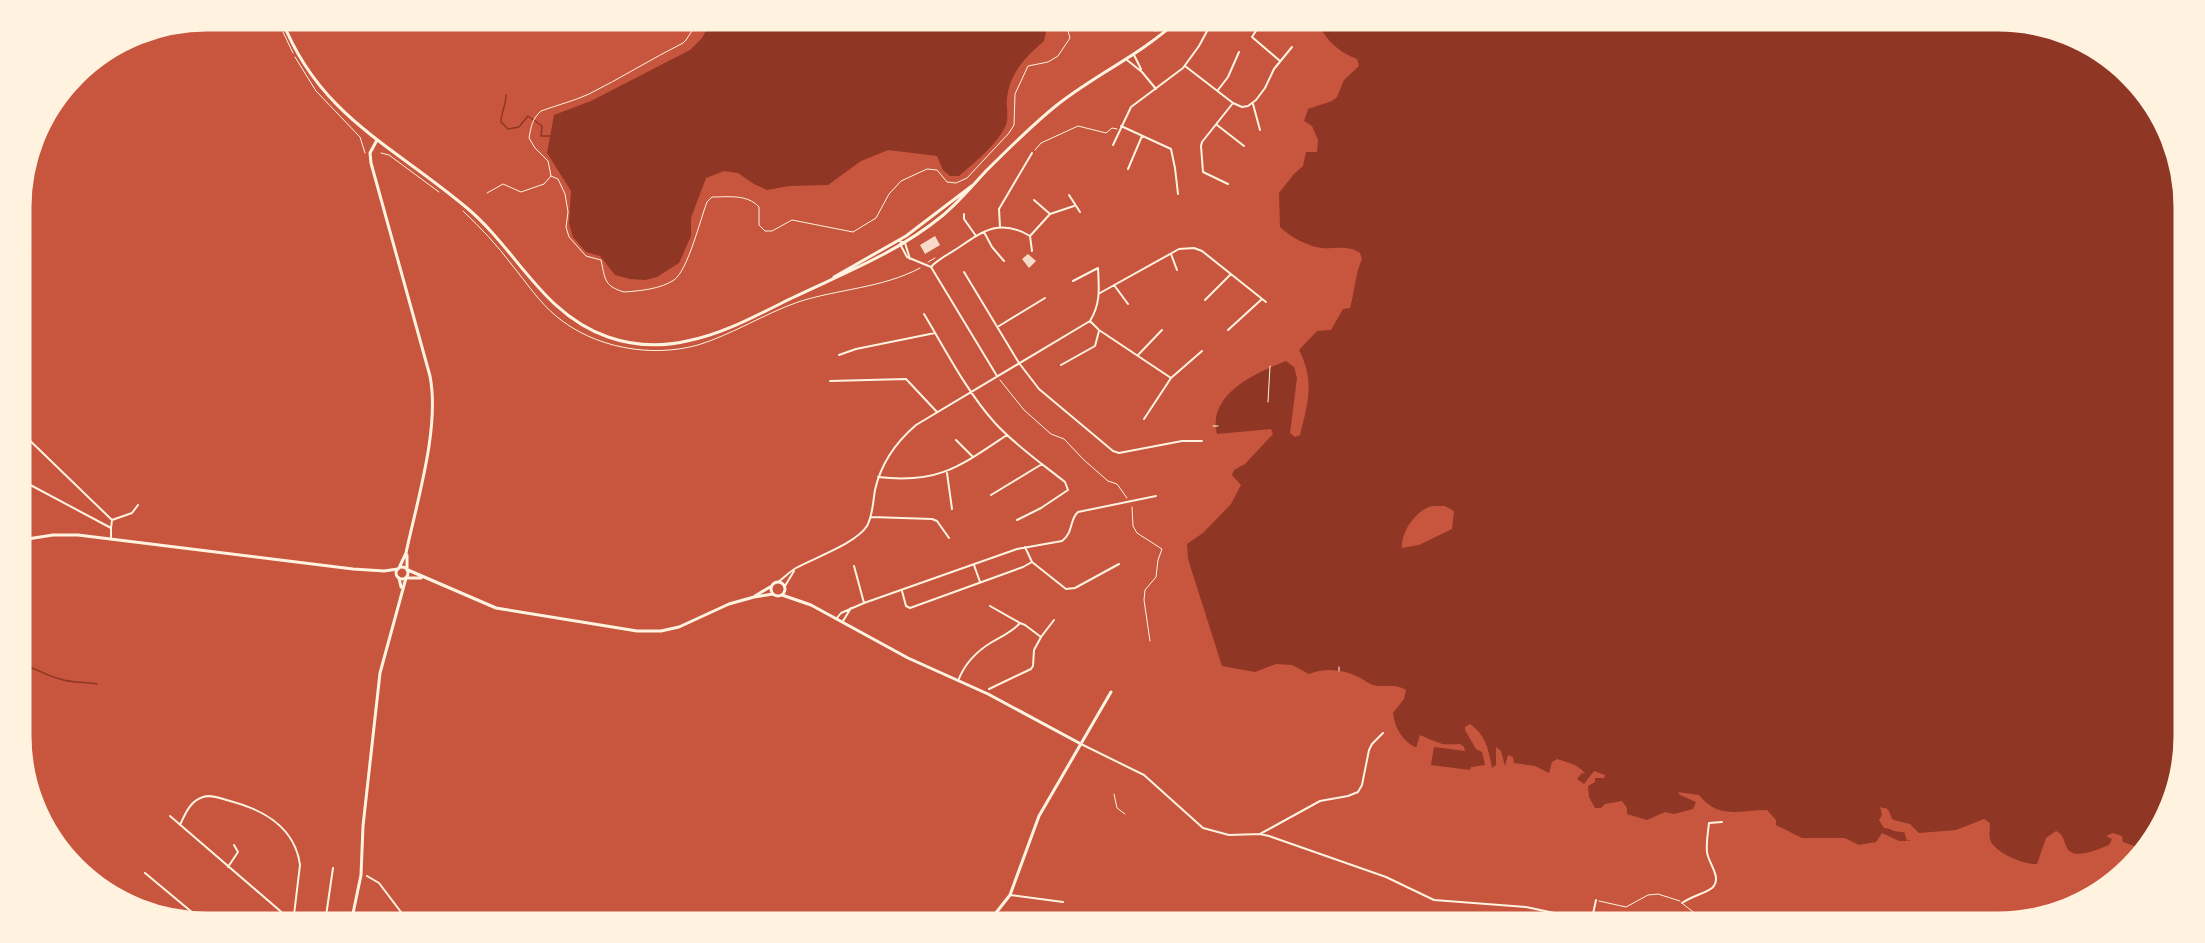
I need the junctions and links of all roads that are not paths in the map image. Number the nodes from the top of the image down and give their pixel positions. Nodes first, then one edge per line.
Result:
1 (286, 30) edge
2 (1165, 30) edge
3 (1207, 30) edge
4 (1257, 30) edge
5 (296, 35) dead end
6 (290, 38) junction
7 (1292, 48) dead end
8 (1239, 52) dead end
9 (1134, 55) junction
10 (1127, 60) junction
11 (1280, 61) junction
12 (1185, 66) junction
13 (1142, 72) junction
14 (1156, 89) junction
15 (1218, 90) junction
16 (1233, 103) junction
17 (1253, 104) junction
18 (1217, 124) junction
19 (1121, 126) junction
20 (1260, 130) dead end
21 (1143, 136) junction
22 (377, 140) junction
23 (1113, 145) dead end
24 (1244, 146) dead end
25 (1032, 153) road end
26 (1128, 169) dead end
27 (975, 183) junction
28 (1228, 184) dead end
29 (1178, 194) dead end
30 (1069, 195) dead end
31 (1035, 200) dead end
32 (1074, 206) junction
33 (1080, 212) dead end
34 (964, 214) dead end
35 (1050, 214) junction
36 (1000, 227) junction
37 (984, 232) junction
38 (976, 236) junction
39 (1030, 236) junction
40 (899, 241) junction
41 (904, 243) junction
42 (900, 246) junction
43 (1032, 251) dead end
44 (1171, 254) junction
45 (910, 259) junction
46 (1004, 261) dead end
47 (931, 267) junction
48 (1177, 270) dead end
49 (964, 272) dead end
50 (1231, 274) junction
51 (830, 280) junction
52 (1073, 281) dead end
53 (1114, 285) junction
54 (1100, 293) junction
55 (1045, 298) dead end
56 (1262, 299) junction
57 (1205, 300) dead end
58 (1266, 302) dead end
59 (1128, 304) dead end
60 (924, 314) dead end
61 (1090, 321) junction
62 (998, 327) junction
63 (1099, 330) junction
64 (1162, 330) dead end
65 (1228, 330) dead end
66 (935, 333) junction
67 (1202, 351) dead end
68 (839, 355) dead end
69 (1138, 355) junction
70 (1019, 363) junction
71 (1061, 365) dead end
72 (997, 376) junction
73 (1171, 378) junction
74 (830, 381) dead end
75 (972, 392) junction
76 (937, 412) junction
77 (1144, 419) dead end
78 (1007, 435) junction
79 (956, 440) dead end
80 (30, 441) edge
81 (1202, 441) dead end
82 (973, 458) junction
83 (1042, 464) junction
84 (947, 473) junction
85 (878, 477) junction
86 (30, 485) edge
87 (991, 495) dead end
88 (1156, 496) dead end
89 (138, 505) dead end
90 (952, 509) dead end
91 (871, 517) junction
92 (112, 520) junction
93 (1017, 520) dead end
94 (111, 528) junction
95 (949, 538) dead end
96 (30, 539) edge
97 (111, 539) junction
98 (1025, 547) junction
99 (406, 553) junction
100 (1032, 562) junction
101 (1119, 564) dead end
102 (974, 565) junction
103 (854, 566) dead end
104 (398, 568) junction
105 (796, 568) junction
106 (408, 569) junction
107 (384, 571) junction
108 (398, 577) junction
109 (406, 578) junction
110 (423, 578) junction
111 (778, 582) junction
112 (981, 583) junction
113 (772, 585) junction
114 (785, 587) junction
115 (402, 589) junction
116 (902, 591) junction
117 (773, 594) junction
118 (782, 595) junction
119 (754, 597) junction
120 (796, 598) junction
121 (864, 603) junction
122 (853, 606) junction
123 (990, 606) dead end
124 (837, 618) junction
125 (1054, 620) dead end
126 (843, 621) junction
127 (1020, 623) junction
128 (1041, 637) junction
129 (958, 681) junction
130 (989, 688) dead end
131 (1111, 692) dead end
132 (1102, 697) dead end
133 (1106, 701) junction
134 (1383, 733) dead end
135 (1081, 744) junction
136 (1113, 794) dead end
137 (1125, 814) dead end
138 (170, 816) dead end
139 (1722, 822) dead end
140 (180, 825) junction
141 (1260, 834) junction
142 (234, 845) dead end
143 (228, 867) junction
144 (333, 868) dead end
145 (145, 873) dead end
146 (367, 876) dead end
147 (1010, 895) junction
148 (1596, 900) joint
149 (1063, 902) dead end
150 (1682, 903) junction
151 (193, 913) edge
152 (281, 913) edge
153 (294, 913) edge
154 (326, 913) edge
155 (353, 913) edge
156 (402, 913) edge
157 (996, 913) edge
158 (1550, 913) edge
159 (1594, 913) edge
160 (1695, 913) edge

1 - 6 main road
2 - 9 main road
3 - 12 street
4 - 11 street
5 - 6 street
6 - 22 main road
7 - 11 street
8 - 15 street
9 - 10 main road
9 - 13 street
10 - 13 street
10 - 27 main road
11 - 17 street
12 - 14 street
12 - 15 street
13 - 14 street
14 - 19 street
15 - 16 street
16 - 17 street
16 - 18 street
17 - 20 street
18 - 24 street
18 - 28 street
19 - 21 street
19 - 23 street
21 - 26 street
21 - 29 street
22 - 51 main road
22 - 99 main road
25 - 36 street
27 - 40 main road
27 - 41 main road
30 - 32 street
31 - 35 street
32 - 33 street
32 - 35 street
34 - 38 street
35 - 39 street
36 - 37 street
36 - 39 street
37 - 38 street
37 - 46 street
38 - 47 street
39 - 43 street
40 - 41 street
40 - 42 street
40 - 51 main road
41 - 42 main road
41 - 45 street
42 - 45 street
42 - 51 main road
44 - 48 street
44 - 50 street
44 - 53 street
45 - 47 street
47 - 72 street
49 - 62 street
50 - 56 street
50 - 57 street
52 - 54 street
53 - 54 street
53 - 59 street
54 - 61 street
55 - 62 street
56 - 58 street
56 - 65 street
60 - 66 street
61 - 63 street
61 - 70 street
62 - 70 street
63 - 69 street
63 - 71 street
64 - 69 street
66 - 68 street
66 - 75 street
67 - 73 street
69 - 73 street
70 - 72 street
70 - 81 street
72 - 75 street
73 - 77 street
74 - 76 street
75 - 76 street
75 - 78 street
76 - 85 street
78 - 82 street
78 - 83 street
79 - 82 street
80 - 92 street
82 - 84 street
83 - 87 street
83 - 93 street
84 - 85 street
84 - 90 street
85 - 91 street
86 - 94 street
88 - 98 street
89 - 92 street
91 - 95 street
91 - 105 street
92 - 94 street
94 - 97 street
96 - 97 main road
97 - 107 main road
98 - 100 street
98 - 102 street
99 - 104 main road
99 - 106 main road
100 - 101 street
100 - 112 street
102 - 112 street
102 - 116 street
103 - 121 street
104 - 106 main road
104 - 107 main road
104 - 108 main road
105 - 111 street
105 - 114 street
106 - 109 main road
106 - 110 main road
107 - 108 main road
108 - 109 main road
108 - 115 main road
109 - 110 main road
109 - 115 main road
110 - 119 main road
111 - 113 main road
111 - 114 main road
112 - 116 street
113 - 117 main road
113 - 119 main road
114 - 118 main road
114 - 120 main road
115 - 155 main road
116 - 121 street
117 - 118 main road
117 - 119 main road
118 - 120 main road
120 - 124 main road
121 - 122 street
122 - 124 street
122 - 126 street
123 - 127 street
124 - 126 main road
125 - 128 street
126 - 129 main road
127 - 128 street
127 - 129 street
128 - 130 street
129 - 135 main road
131 - 133 main road
132 - 133 street
133 - 135 main road
134 - 141 street
135 - 141 street
135 - 147 main road
136 - 137 lane
138 - 140 street
139 - 150 street
140 - 143 street
140 - 153 street
141 - 158 street
142 - 143 street
143 - 152 street
144 - 154 street
145 - 151 street
146 - 156 street
147 - 149 street
147 - 157 main road
148 - 150 lane
148 - 159 street
150 - 160 lane

